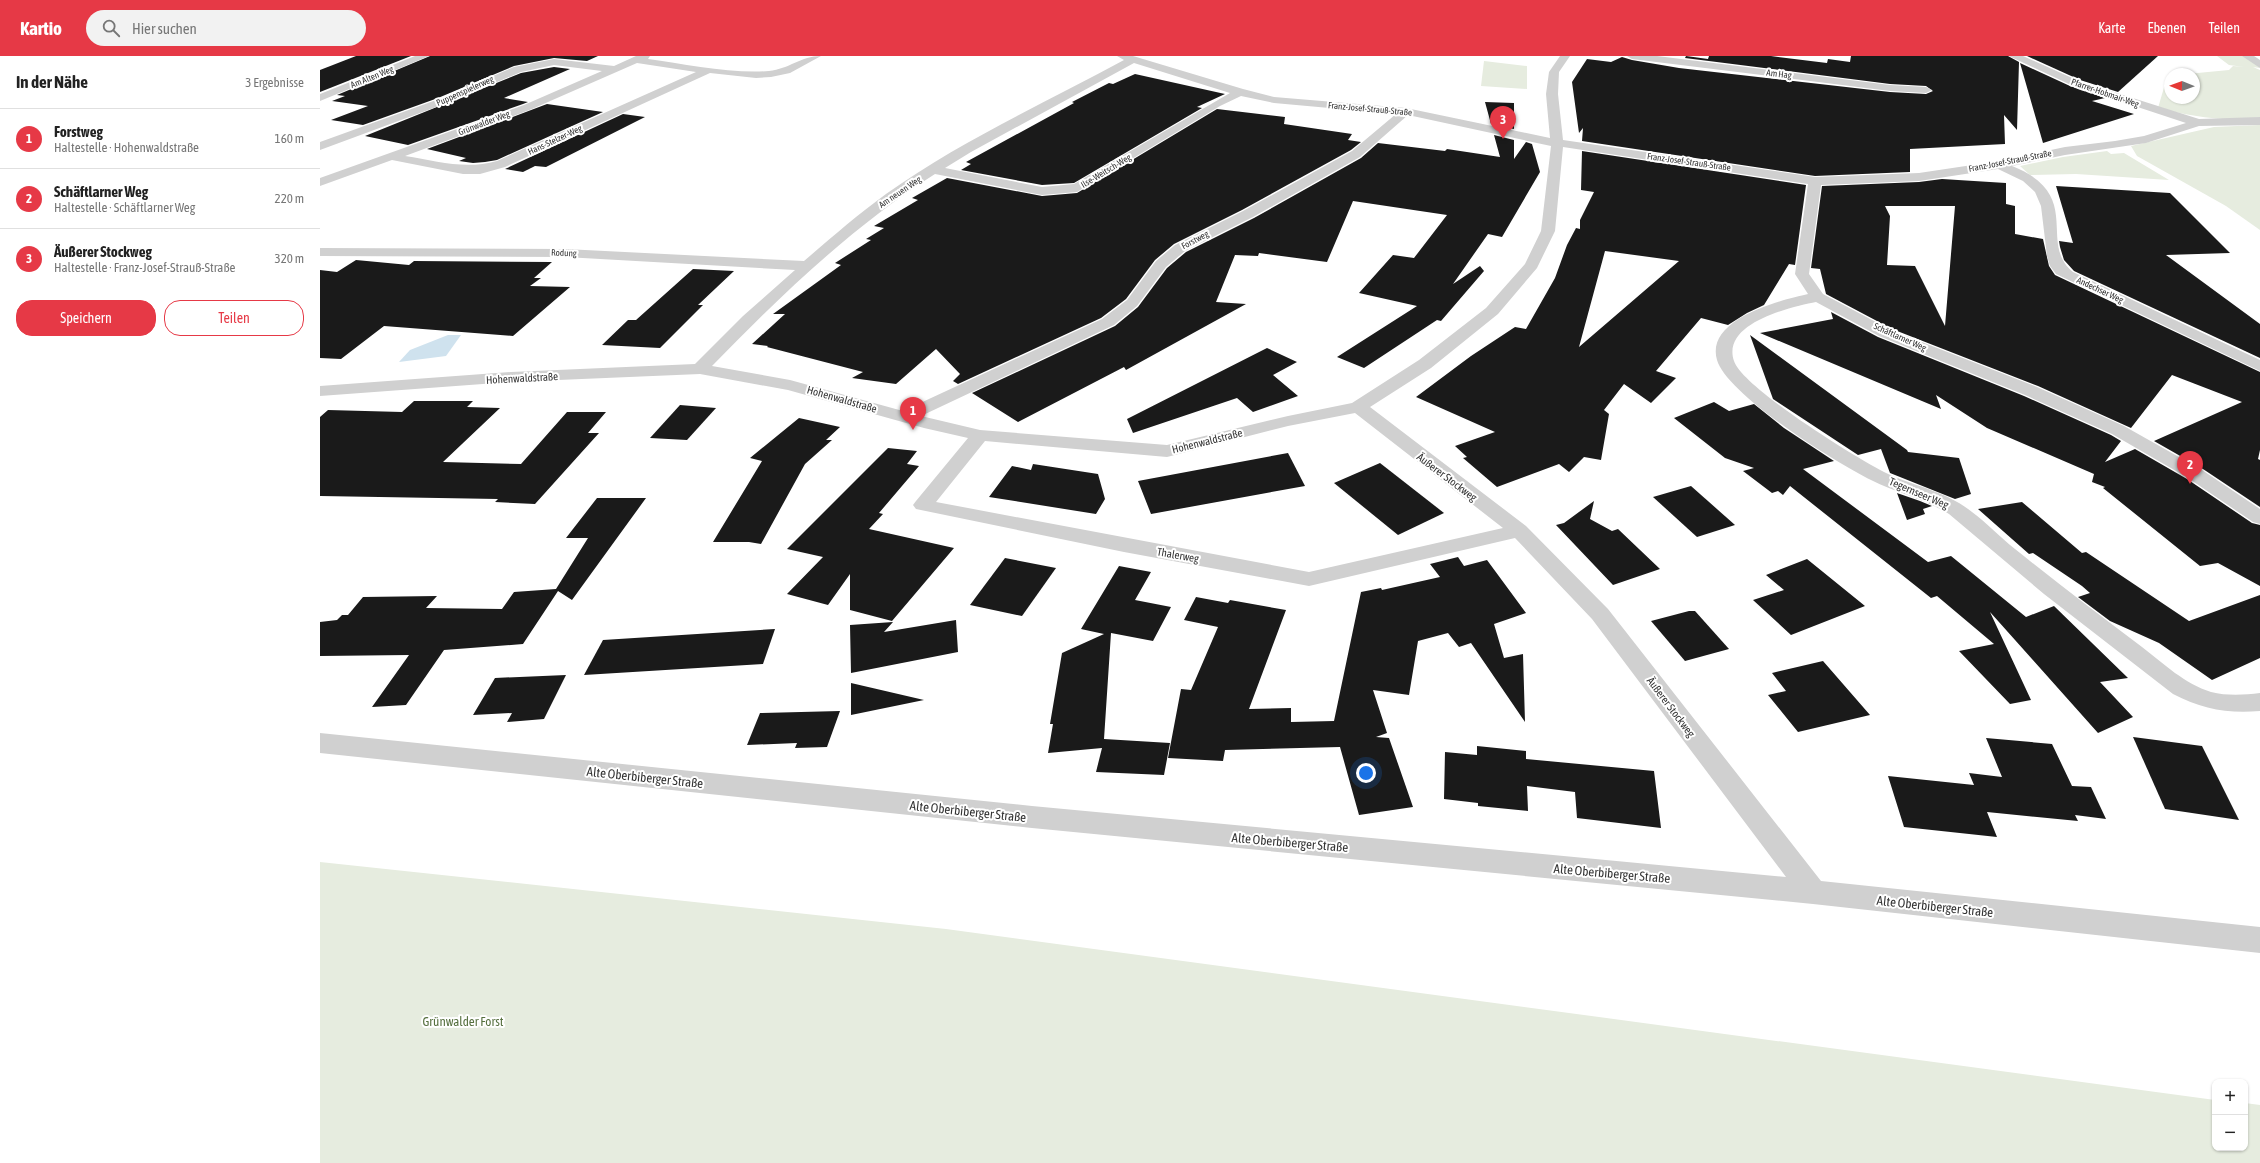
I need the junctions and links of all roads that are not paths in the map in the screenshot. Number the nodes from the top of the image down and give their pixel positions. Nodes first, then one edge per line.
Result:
1 (424, 56) edge
2 (816, 56) edge
3 (1565, 56) edge
4 (1632, 56) edge
5 (2014, 56) edge
6 (2248, 56) edge
7 (640, 58) edge
8 (1127, 58) edge
9 (2260, 58) edge
10 (2260, 65) edge
11 (615, 69) junction
12 (709, 70) junction
13 (1926, 90) dead end
14 (1240, 92) junction
15 (320, 98) edge
16 (1406, 111) junction
17 (2260, 121) edge
18 (2198, 123) junction
19 (1557, 144) junction
20 (320, 146) edge
21 (393, 157) junction
22 (1999, 165) junction
23 (933, 170) junction
24 (1815, 181) junction
25 (320, 182) edge
26 (320, 252) edge
27 (808, 266) junction
28 (1818, 297) junction
29 (2260, 366) edge
30 (700, 369) junction
31 (320, 391) edge
32 (1358, 407) junction
33 (905, 417) junction
34 (980, 435) junction
35 (2260, 518) edge
36 (1519, 531) junction
37 (2260, 702) edge
38 (320, 743) edge
39 (1813, 892) junction
40 (2260, 940) edge

1 - 15 street, Am Alten Weg
2 - 12 street
3 - 19 street
4 - 13 street, Am Hag
5 - 18 street, Pfarrer-Hobmair-Weg
6 - 9 street
6 - 10 street
7 - 11 street, Grünwalder Weg
7 - 12 street
8 - 14 street, Franz-Josef-Strauß-Straße
8 - 23 street, Am neuen Weg
11 - 20 street, Puppenspielerweg
11 - 21 street, Grünwalder Weg
12 - 21 street, Hans-Stelzer-Weg
14 - 16 street, Franz-Josef-Strauß-Straße
14 - 23 street, Ilse-Weitsch-Weg
16 - 19 street, Franz-Josef-Strauß-Straße
16 - 33 street, Forstweg
17 - 18 street, Franz-Josef-Strauß-Straße
18 - 22 street, Franz-Josef-Strauß-Straße
19 - 24 street, Franz-Josef-Strauß-Straße
19 - 32 street
21 - 25 street, Grünwalder Weg
22 - 24 street, Franz-Josef-Strauß-Straße
22 - 29 street, Andechser Weg
23 - 27 street, Am neuen Weg
24 - 28 street, Schäftlarner Weg
26 - 27 street, Rodung
27 - 30 street, Am neuen Weg
28 - 35 street, Schäftlarner Weg
28 - 37 street, Tegernseer Weg
30 - 31 street, Hohenwaldstraße
30 - 33 street, Hohenwaldstraße
32 - 34 street, Hohenwaldstraße
32 - 36 street, Äußerer Stockweg
33 - 34 street, Hohenwaldstraße
34 - 36 street, Thalerweg
36 - 39 street, Äußerer Stockweg
38 - 39 street, Alte Oberbiberger Straße
39 - 40 street, Alte Oberbiberger Straße

